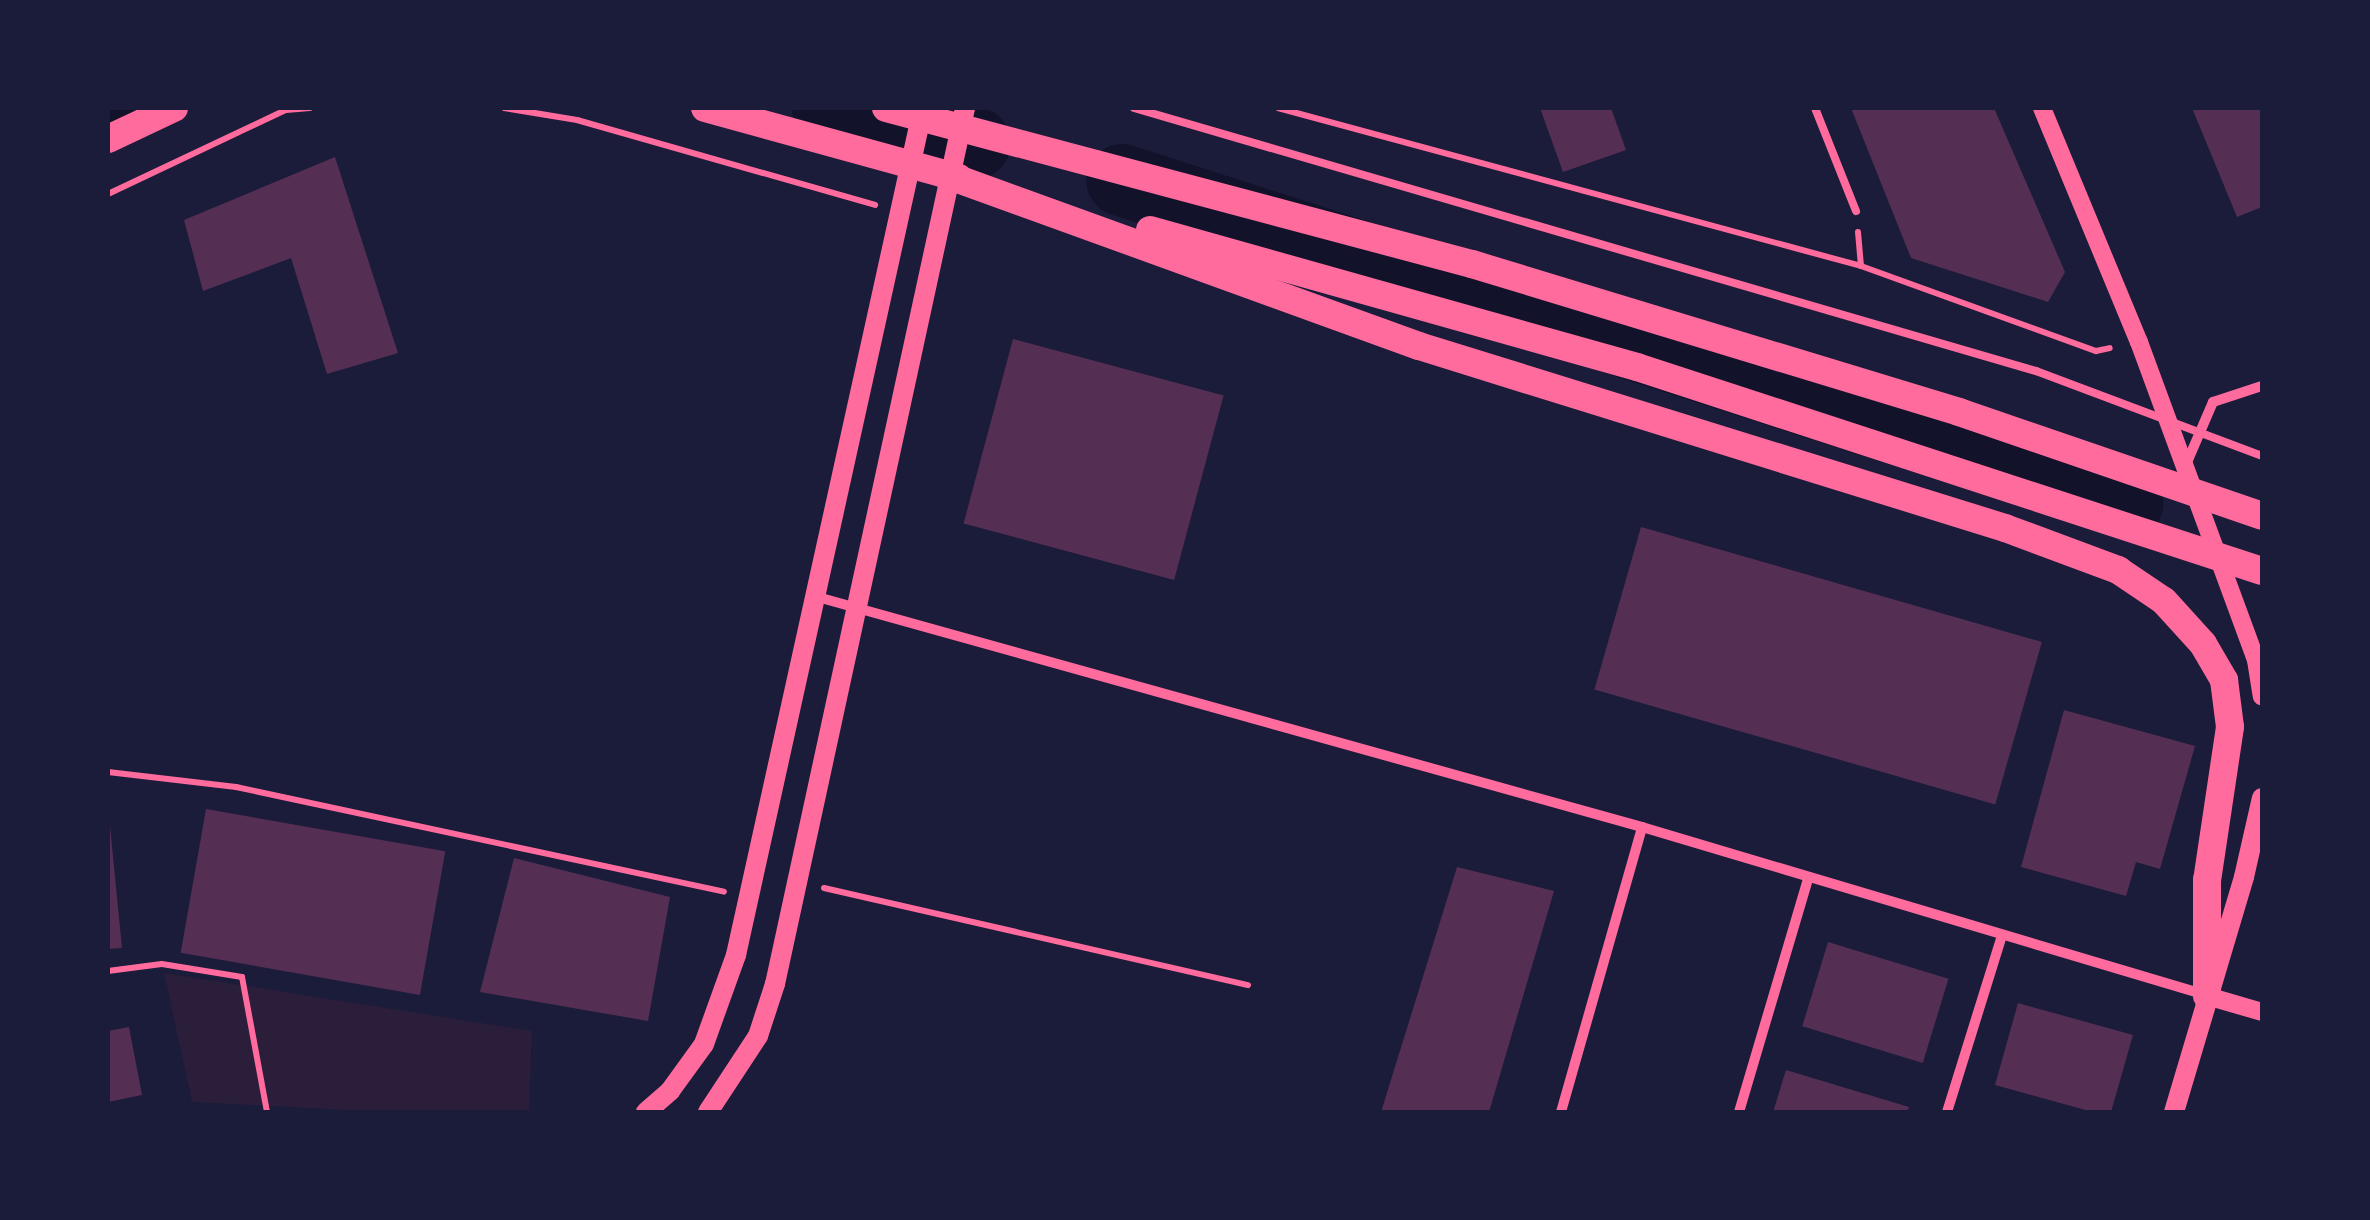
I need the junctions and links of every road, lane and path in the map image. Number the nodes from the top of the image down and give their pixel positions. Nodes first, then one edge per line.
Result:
1 (158, 108) edge
2 (174, 108) edge
3 (310, 108) edge
4 (504, 108) edge
5 (706, 108) edge
6 (886, 108) edge
7 (923, 108) edge
8 (965, 108) edge
9 (1134, 108) edge
10 (1278, 108) edge
11 (1815, 108) edge
12 (2042, 108) edge
13 (108, 136) edge
14 (944, 174) junction
15 (108, 194) edge
16 (1856, 211) joint
17 (900, 212) junction
18 (1861, 266) junction
19 (2139, 342) junction
20 (2262, 386) edge
21 (2262, 456) edge
22 (2184, 469) junction
23 (2262, 516) edge
24 (2262, 571) edge
25 (812, 596) junction
26 (856, 606) junction
27 (2262, 698) edge
28 (108, 772) edge
29 (2262, 798) edge
30 (1642, 827) junction
31 (1808, 878) junction
32 (799, 883) junction
33 (749, 897) junction
34 (2002, 935) junction
35 (108, 971) edge
36 (1248, 985) dead end
37 (2207, 996) junction
38 (2262, 1012) edge
39 (267, 1112) edge
40 (646, 1112) edge
41 (708, 1112) edge
42 (1561, 1112) edge
43 (1739, 1112) edge
44 (1948, 1112) edge
45 (2174, 1112) edge

1 - 13 highway
2 - 13 highway
3 - 15 path
4 - 17 path
5 - 14 highway
6 - 23 highway
7 - 17 main road
8 - 26 main road
9 - 21 lane
10 - 18 path
11 - 16 lane
12 - 19 street
14 - 24 highway
14 - 37 highway
16 - 18 path
17 - 25 main road
18 - 19 path
19 - 22 street
20 - 22 street
22 - 27 street
25 - 26 street
25 - 33 main road
26 - 30 street
26 - 32 main road
28 - 33 path
29 - 37 main road
30 - 31 street
30 - 42 street
31 - 34 street
31 - 43 street
32 - 36 path
32 - 41 main road
33 - 40 main road
34 - 37 street
34 - 44 street
35 - 39 path
37 - 38 street
37 - 45 main road

